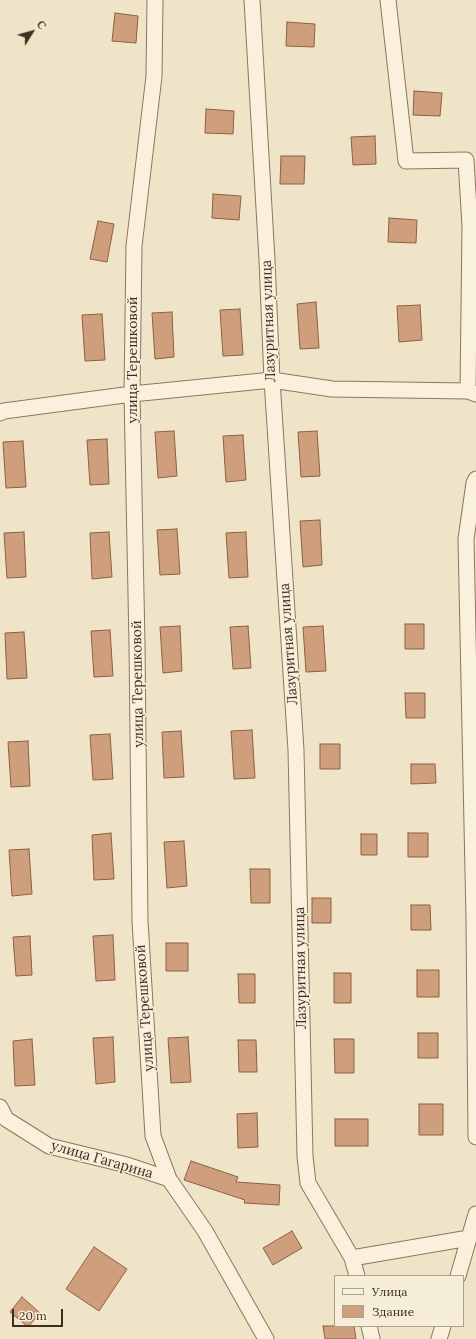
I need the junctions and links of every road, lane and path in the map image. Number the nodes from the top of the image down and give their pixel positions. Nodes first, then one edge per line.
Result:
1 (154, 0) edge
2 (252, 0) edge
3 (388, 0) edge
4 (272, 380) junction
5 (472, 393) edge
6 (132, 394) junction
7 (2, 412) edge
8 (476, 479) edge
9 (0, 1107) edge
10 (476, 1138) edge
11 (169, 1179) junction
12 (476, 1214) edge
13 (469, 1238) junction
14 (352, 1258) junction
15 (357, 1275) edge
16 (458, 1275) edge
17 (369, 1327) edge
18 (442, 1327) edge
19 (266, 1339) edge
20 (372, 1339) edge
21 (439, 1339) edge

1 - 6 street, улица Терешковой
2 - 4 street, Лазуритная улица
3 - 5 street
4 - 5 street
4 - 6 street
4 - 14 street, Лазуритная улица
6 - 7 street
6 - 11 street, улица Терешковой
8 - 10 street
9 - 11 street, улица Гагарина
11 - 19 street, улица Терешковой
12 - 13 street
13 - 14 street
13 - 16 street
14 - 15 street, Лазуритная улица
17 - 20 street
18 - 21 street

